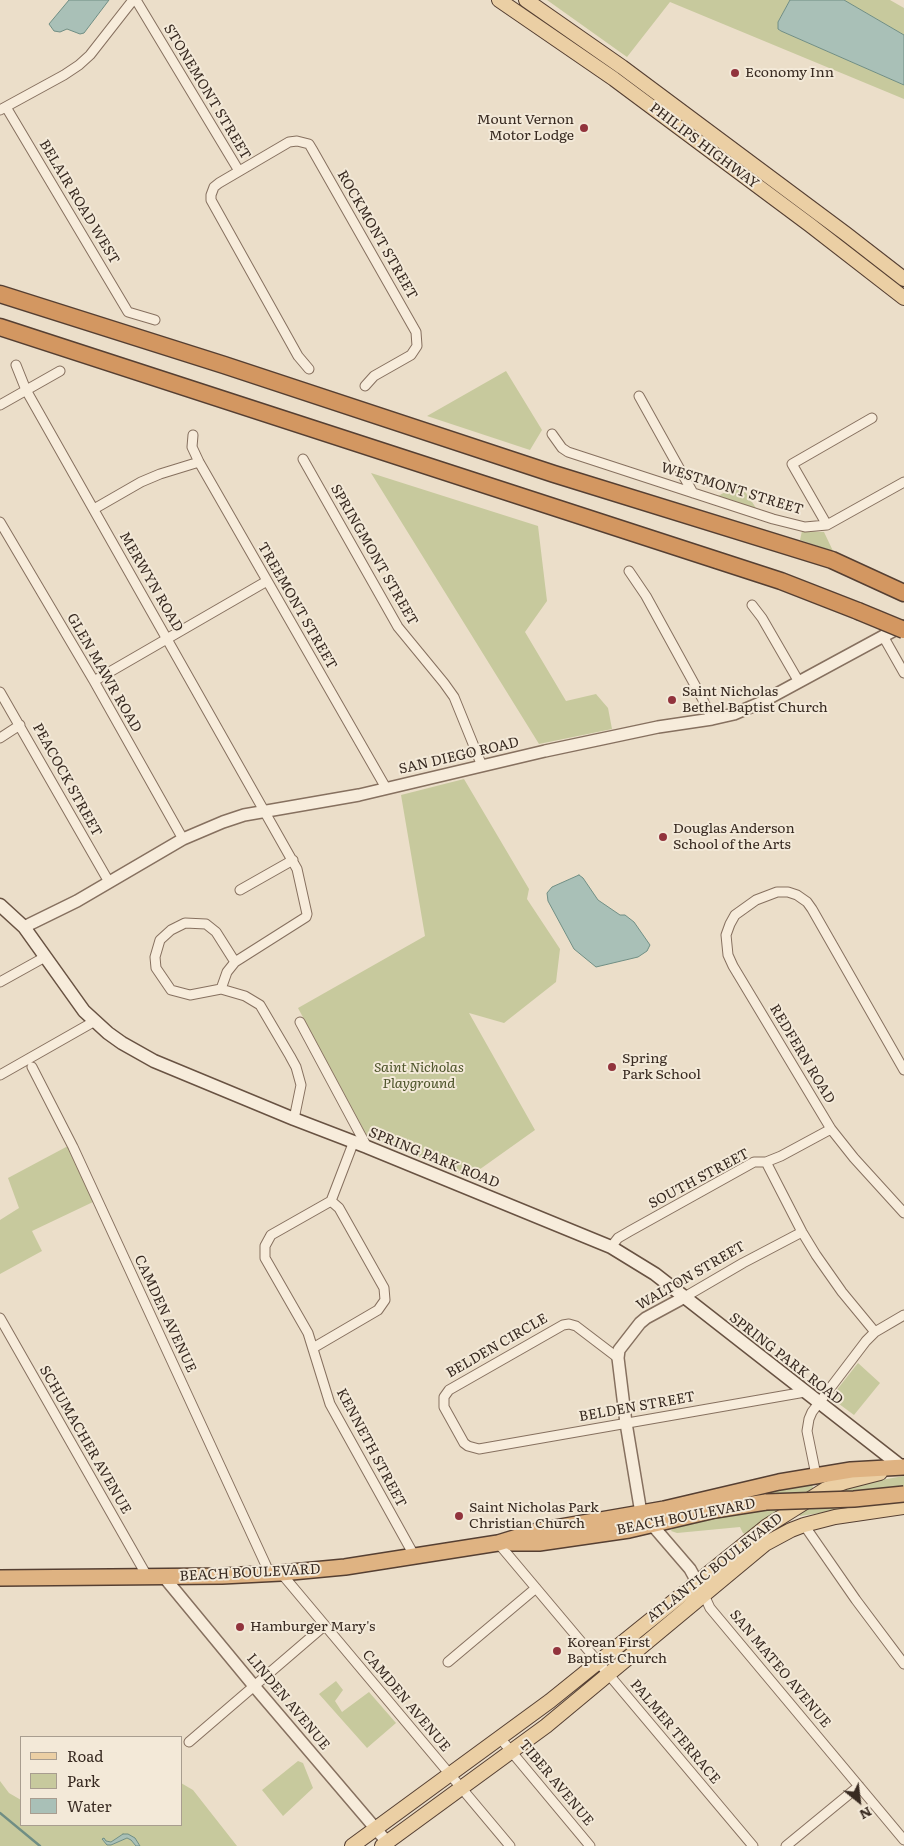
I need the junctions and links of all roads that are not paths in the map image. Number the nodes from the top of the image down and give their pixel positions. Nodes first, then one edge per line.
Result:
1 (134, 0) edge
2 (499, 0) edge
3 (526, 0) edge
4 (598, 50) junction
5 (589, 61) junction
6 (3, 109) edge
7 (704, 137) junction
8 (239, 171) junction
9 (819, 214) junction
10 (810, 225) junction
11 (904, 279) edge
12 (0, 294) edge
13 (904, 298) edge
14 (155, 320) dead end
15 (0, 327) edge
16 (16, 365) dead end
17 (309, 369) dead end
18 (60, 370) dead end
19 (365, 386) dead end
20 (26, 390) junction
21 (639, 396) dead end
22 (0, 405) edge
23 (872, 418) dead end
24 (552, 434) dead end
25 (193, 435) dead end
26 (303, 459) dead end
27 (199, 462) junction
28 (904, 482) edge
29 (693, 492) junction
30 (94, 509) junction
31 (0, 522) edge
32 (827, 525) junction
33 (629, 571) dead end
34 (267, 581) junction
35 (900, 591) edge
36 (752, 605) dead end
37 (904, 625) edge
38 (904, 630) edge
39 (883, 636) junction
40 (167, 639) junction
41 (904, 673) edge
42 (94, 681) junction
43 (799, 682) junction
44 (0, 692) edge
45 (712, 719) junction
46 (20, 725) junction
47 (0, 738) edge
48 (482, 766) junction
49 (386, 788) junction
50 (266, 812) junction
51 (183, 839) junction
52 (293, 860) junction
53 (109, 882) junction
54 (240, 890) dead end
55 (0, 905) edge
56 (24, 927) junction
57 (45, 957) junction
58 (235, 962) junction
59 (0, 982) edge
60 (220, 989) junction
61 (95, 1021) junction
62 (300, 1022) dead end
63 (32, 1067) dead end
64 (904, 1070) edge
65 (0, 1076) edge
66 (294, 1119) junction
67 (831, 1129) junction
68 (354, 1141) junction
69 (367, 1147) junction
70 (766, 1162) junction
71 (331, 1200) junction
72 (904, 1213) edge
73 (802, 1232) junction
74 (611, 1246) junction
75 (683, 1298) junction
76 (904, 1315) edge
77 (0, 1318) edge
78 (875, 1332) junction
79 (313, 1348) junction
80 (618, 1358) junction
81 (805, 1392) junction
82 (819, 1402) junction
83 (626, 1423) junction
84 (867, 1440) junction
85 (473, 1449) joint
86 (901, 1467) edge
87 (861, 1474) junction
88 (816, 1475) junction
89 (904, 1494) edge
90 (904, 1507) edge
91 (641, 1513) junction
92 (804, 1524) junction
93 (652, 1526) junction
94 (498, 1543) junction
95 (415, 1557) junction
96 (276, 1574) junction
97 (147, 1576) junction
98 (164, 1577) junction
99 (0, 1578) edge
100 (536, 1588) junction
101 (700, 1588) junction
102 (324, 1626) junction
103 (448, 1662) dead end
104 (598, 1662) junction
105 (904, 1664) edge
106 (609, 1675) junction
107 (254, 1686) junction
108 (500, 1738) junction
109 (189, 1742) dead end
110 (511, 1752) junction
111 (450, 1775) junction
112 (859, 1786) junction
113 (462, 1788) junction
114 (376, 1829) junction
115 (904, 1840) edge
116 (386, 1845) edge
117 (352, 1846) edge
118 (510, 1846) edge
119 (590, 1846) edge
120 (752, 1846) edge
121 (786, 1846) edge

1 - 6 street
1 - 8 street, STONEMONT STREET
2 - 5 main road, PHILIPS HIGHWAY
3 - 4 main road, PHILIPS HIGHWAY
4 - 5 street
4 - 7 main road, PHILIPS HIGHWAY
5 - 7 main road, PHILIPS HIGHWAY
6 - 14 street, BELAIR ROAD WEST
7 - 9 main road, PHILIPS HIGHWAY
7 - 10 main road, PHILIPS HIGHWAY
8 - 17 street
8 - 19 street, ROCKMONT STREET
9 - 10 street
9 - 11 main road, PHILIPS HIGHWAY
10 - 13 main road, PHILIPS HIGHWAY
12 - 35 highway
15 - 38 highway, bridge
16 - 20 street, MERWYN ROAD
18 - 20 street
20 - 22 street
20 - 30 street, MERWYN ROAD
21 - 29 street
23 - 32 street
24 - 29 street, WESTMONT STREET
25 - 27 street, TREEMONT STREET
26 - 48 street, SPRINGMONT STREET
27 - 30 street
27 - 34 street, TREEMONT STREET
28 - 32 street, WESTMONT STREET
29 - 32 street, WESTMONT STREET
30 - 40 street, MERWYN ROAD
31 - 42 street, GLEN MAWR ROAD
33 - 45 street
34 - 40 street
34 - 49 street, TREEMONT STREET
36 - 43 street
37 - 39 street, SAN DIEGO ROAD
39 - 41 street
39 - 43 street, SAN DIEGO ROAD
40 - 42 street
40 - 50 street, MERWYN ROAD
42 - 51 street, GLEN MAWR ROAD
43 - 45 street, SAN DIEGO ROAD
44 - 46 street, PEACOCK STREET
45 - 48 street, SAN DIEGO ROAD
46 - 47 street
46 - 53 street, PEACOCK STREET
48 - 49 street, SAN DIEGO ROAD
49 - 50 street, SAN DIEGO ROAD
50 - 51 street, SAN DIEGO ROAD
50 - 52 street, MERWYN ROAD
51 - 53 street, SAN DIEGO ROAD
52 - 54 street
52 - 58 street, MERWYN ROAD
53 - 56 street, SAN DIEGO ROAD
55 - 56 main road, SPRING PARK ROAD
56 - 57 main road, SPRING PARK ROAD
57 - 59 street
57 - 61 main road, SPRING PARK ROAD
58 - 60 street
58 - 60 street
60 - 66 street
61 - 65 street
61 - 66 main road, SPRING PARK ROAD
62 - 69 street
63 - 96 street, CAMDEN AVENUE
64 - 67 street, REDFERN ROAD
66 - 68 main road, SPRING PARK ROAD
67 - 70 street, SOUTH STREET
67 - 72 street, REDFERN ROAD
68 - 69 main road, SPRING PARK ROAD
68 - 71 street
69 - 74 main road, SPRING PARK ROAD
70 - 73 street
70 - 74 street, SOUTH STREET
71 - 79 street, KENNETH STREET
71 - 79 street
73 - 75 street, WALTON STREET
73 - 78 street
74 - 75 main road, SPRING PARK ROAD
75 - 80 street, WALTON STREET
75 - 81 main road, SPRING PARK ROAD
76 - 78 street
77 - 97 street, SCHUMACHER AVENUE
78 - 82 street
79 - 95 street, KENNETH STREET
80 - 83 street
80 - 85 street, BELDEN CIRCLE
81 - 82 main road, SPRING PARK ROAD
81 - 83 street, BELDEN STREET
82 - 84 main road, SPRING PARK ROAD
82 - 88 street
83 - 85 street, BELDEN STREET
83 - 91 street
84 - 86 main road, SPRING PARK ROAD
84 - 87 main road
86 - 87 highway, BEACH BOULEVARD
87 - 88 highway, BEACH BOULEVARD
87 - 101 main road, ATLANTIC BOULEVARD
88 - 91 highway, BEACH BOULEVARD
89 - 93 highway, BEACH BOULEVARD, bridge
90 - 92 main road, ATLANTIC BOULEVARD
91 - 93 main road, SAN MATEO AVENUE
91 - 94 highway, BEACH BOULEVARD
92 - 101 main road, ATLANTIC BOULEVARD
92 - 105 street
93 - 94 highway, BEACH BOULEVARD
93 - 101 street, SAN MATEO AVENUE
94 - 95 highway, BEACH BOULEVARD
94 - 100 street, PALMER TERRACE
95 - 96 highway, BEACH BOULEVARD
96 - 98 highway, BEACH BOULEVARD
96 - 102 street, CAMDEN AVENUE
97 - 98 highway, BEACH BOULEVARD
97 - 99 highway, BEACH BOULEVARD
98 - 107 street, LINDEN AVENUE
100 - 103 street
100 - 104 street, PALMER TERRACE
101 - 104 main road, ATLANTIC BOULEVARD
101 - 106 main road, ATLANTIC BOULEVARD
101 - 112 street, SAN MATEO AVENUE
102 - 107 street
102 - 111 street, CAMDEN AVENUE
104 - 106 street, PALMER TERRACE
104 - 108 main road, ATLANTIC BOULEVARD
106 - 110 main road, ATLANTIC BOULEVARD
106 - 120 street, PALMER TERRACE
107 - 109 street
107 - 114 street, LINDEN AVENUE
108 - 110 street, TIBER AVENUE
108 - 111 main road, ATLANTIC BOULEVARD
110 - 113 main road, ATLANTIC BOULEVARD
110 - 119 street, TIBER AVENUE
111 - 113 street, CAMDEN AVENUE
111 - 114 main road, ATLANTIC BOULEVARD
112 - 115 street, SAN MATEO AVENUE
112 - 121 street
113 - 116 main road, ATLANTIC BOULEVARD
113 - 118 street, CAMDEN AVENUE
114 - 116 street, LINDEN AVENUE
114 - 117 main road, ATLANTIC BOULEVARD

